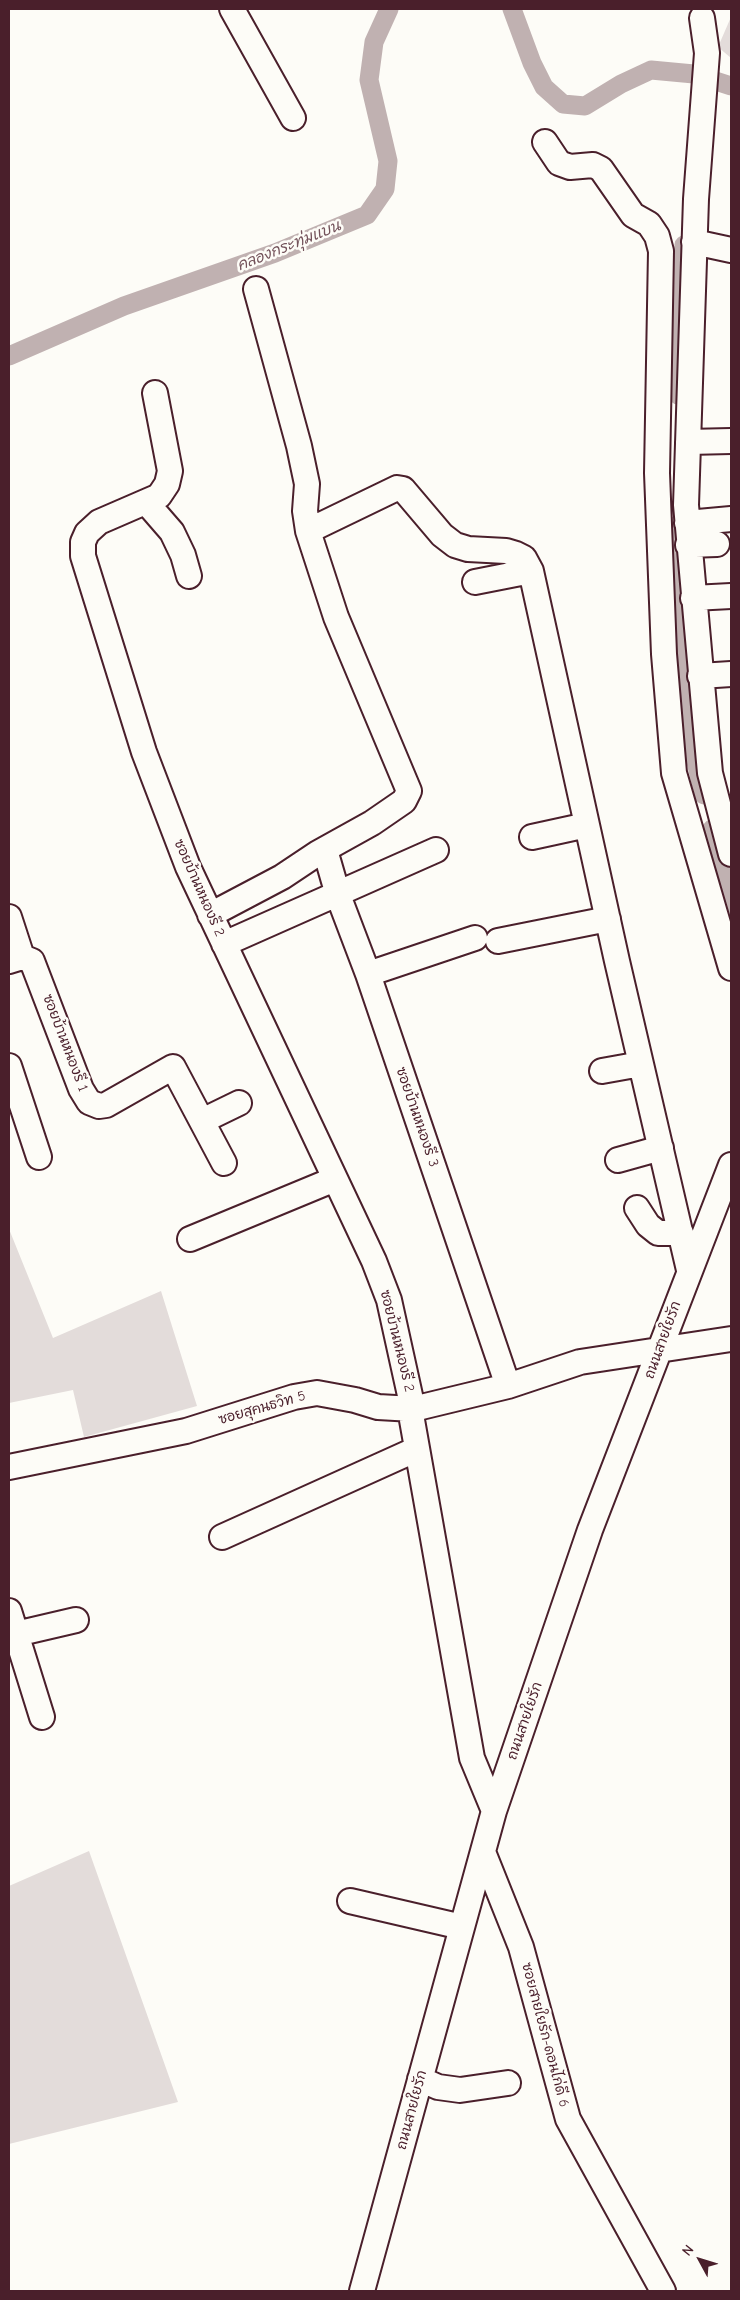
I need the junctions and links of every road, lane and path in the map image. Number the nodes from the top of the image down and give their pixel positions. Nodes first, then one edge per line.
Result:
1 (232, 9) edge
2 (702, 18) dead end
3 (293, 118) dead end
4 (544, 142) dead end
5 (694, 242) junction
6 (731, 250) edge
7 (256, 289) dead end
8 (155, 393) dead end
9 (731, 441) edge
10 (688, 442) junction
11 (146, 502) junction
12 (731, 519) edge
13 (308, 531) junction
14 (687, 534) junction
15 (716, 544) dead end
16 (531, 571) junction
17 (188, 576) dead end
18 (475, 582) dead end
19 (731, 596) edge
20 (694, 598) junction
21 (731, 674) edge
22 (700, 676) junction
23 (587, 825) junction
24 (532, 837) dead end
25 (325, 850) junction
26 (436, 850) dead end
27 (731, 854) edge
28 (338, 895) junction
29 (210, 915) junction
30 (9, 917) edge
31 (608, 919) junction
32 (475, 938) dead end
33 (498, 941) dead end
34 (224, 944) junction
35 (15, 959) edge
36 (731, 968) edge
37 (368, 974) junction
38 (641, 1064) junction
39 (9, 1066) edge
40 (602, 1071) dead end
41 (239, 1103) dead end
42 (202, 1121) junction
43 (661, 1148) junction
44 (39, 1157) dead end
45 (618, 1160) dead end
46 (224, 1163) dead end
47 (731, 1165) edge
48 (335, 1180) junction
49 (637, 1208) dead end
50 (681, 1233) junction
51 (190, 1239) dead end
52 (689, 1270) junction
53 (731, 1339) edge
54 (660, 1349) junction
55 (508, 1386) junction
56 (413, 1408) junction
57 (417, 1448) junction
58 (9, 1467) edge
59 (222, 1537) dead end
60 (9, 1612) edge
61 (76, 1620) dead end
62 (16, 1634) junction
63 (42, 1717) dead end
64 (494, 1811) junction
65 (483, 1852) junction
66 (350, 1901) dead end
67 (462, 1927) junction
68 (420, 2080) junction
69 (508, 2083) dead end
70 (362, 2291) edge
71 (663, 2291) edge

1 - 3 street
2 - 5 street
4 - 36 street
5 - 6 street
5 - 10 street
7 - 13 street
8 - 11 street, ซอยบ้านหนองรี 2
9 - 10 street
10 - 14 street
11 - 17 street
11 - 29 street, ซอยบ้านหนองรี 2
12 - 14 street
13 - 16 street
13 - 25 street
14 - 15 street
14 - 20 street
16 - 18 street
16 - 23 street
19 - 20 street
20 - 22 street
21 - 22 street
22 - 27 street
23 - 24 street
23 - 31 street
25 - 28 street, ซอยบ้านหนองรี 3
25 - 29 street
26 - 28 street
28 - 34 street
28 - 37 street, ซอยบ้านหนองรี 3
29 - 34 street, ซอยบ้านหนองรี 2
30 - 35 street, ซอยบ้านหนองรี 1
31 - 33 street
31 - 38 street
32 - 37 street
34 - 48 street, ซอยบ้านหนองรี 2
35 - 42 street, ซอยบ้านหนองรี 1
37 - 55 street, ซอยบ้านหนองรี 3
38 - 40 street
38 - 43 street
39 - 44 street
41 - 42 street
42 - 46 street
43 - 45 street
43 - 50 street
47 - 52 street, ถนนสายใยรัก
48 - 51 street
48 - 56 street, ซอยบ้านหนองรี 2
49 - 50 street
50 - 52 street
52 - 54 street, ถนนสายใยรัก
53 - 54 street, ซอยสุคนธวิท 5
54 - 55 street, ซอยสุคนธวิท 5
54 - 64 street, ถนนสายใยรัก
55 - 56 street, ซอยสุคนธวิท 5
56 - 57 street, ซอยบ้านหนองรี 2
56 - 58 street, ซอยสุคนธวิท 5
57 - 59 street
57 - 64 street, ซอยบ้านหนองรี 2
60 - 62 street
61 - 62 street
62 - 63 street
64 - 65 street, ถนนสายใยรัก
65 - 67 street, ถนนสายใยรัก
65 - 71 street, ซอยสายใยรัก-ดอนไก่ดี 6
66 - 67 street
67 - 68 street, ถนนสายใยรัก
68 - 69 street
68 - 70 street, ถนนสายใยรัก

